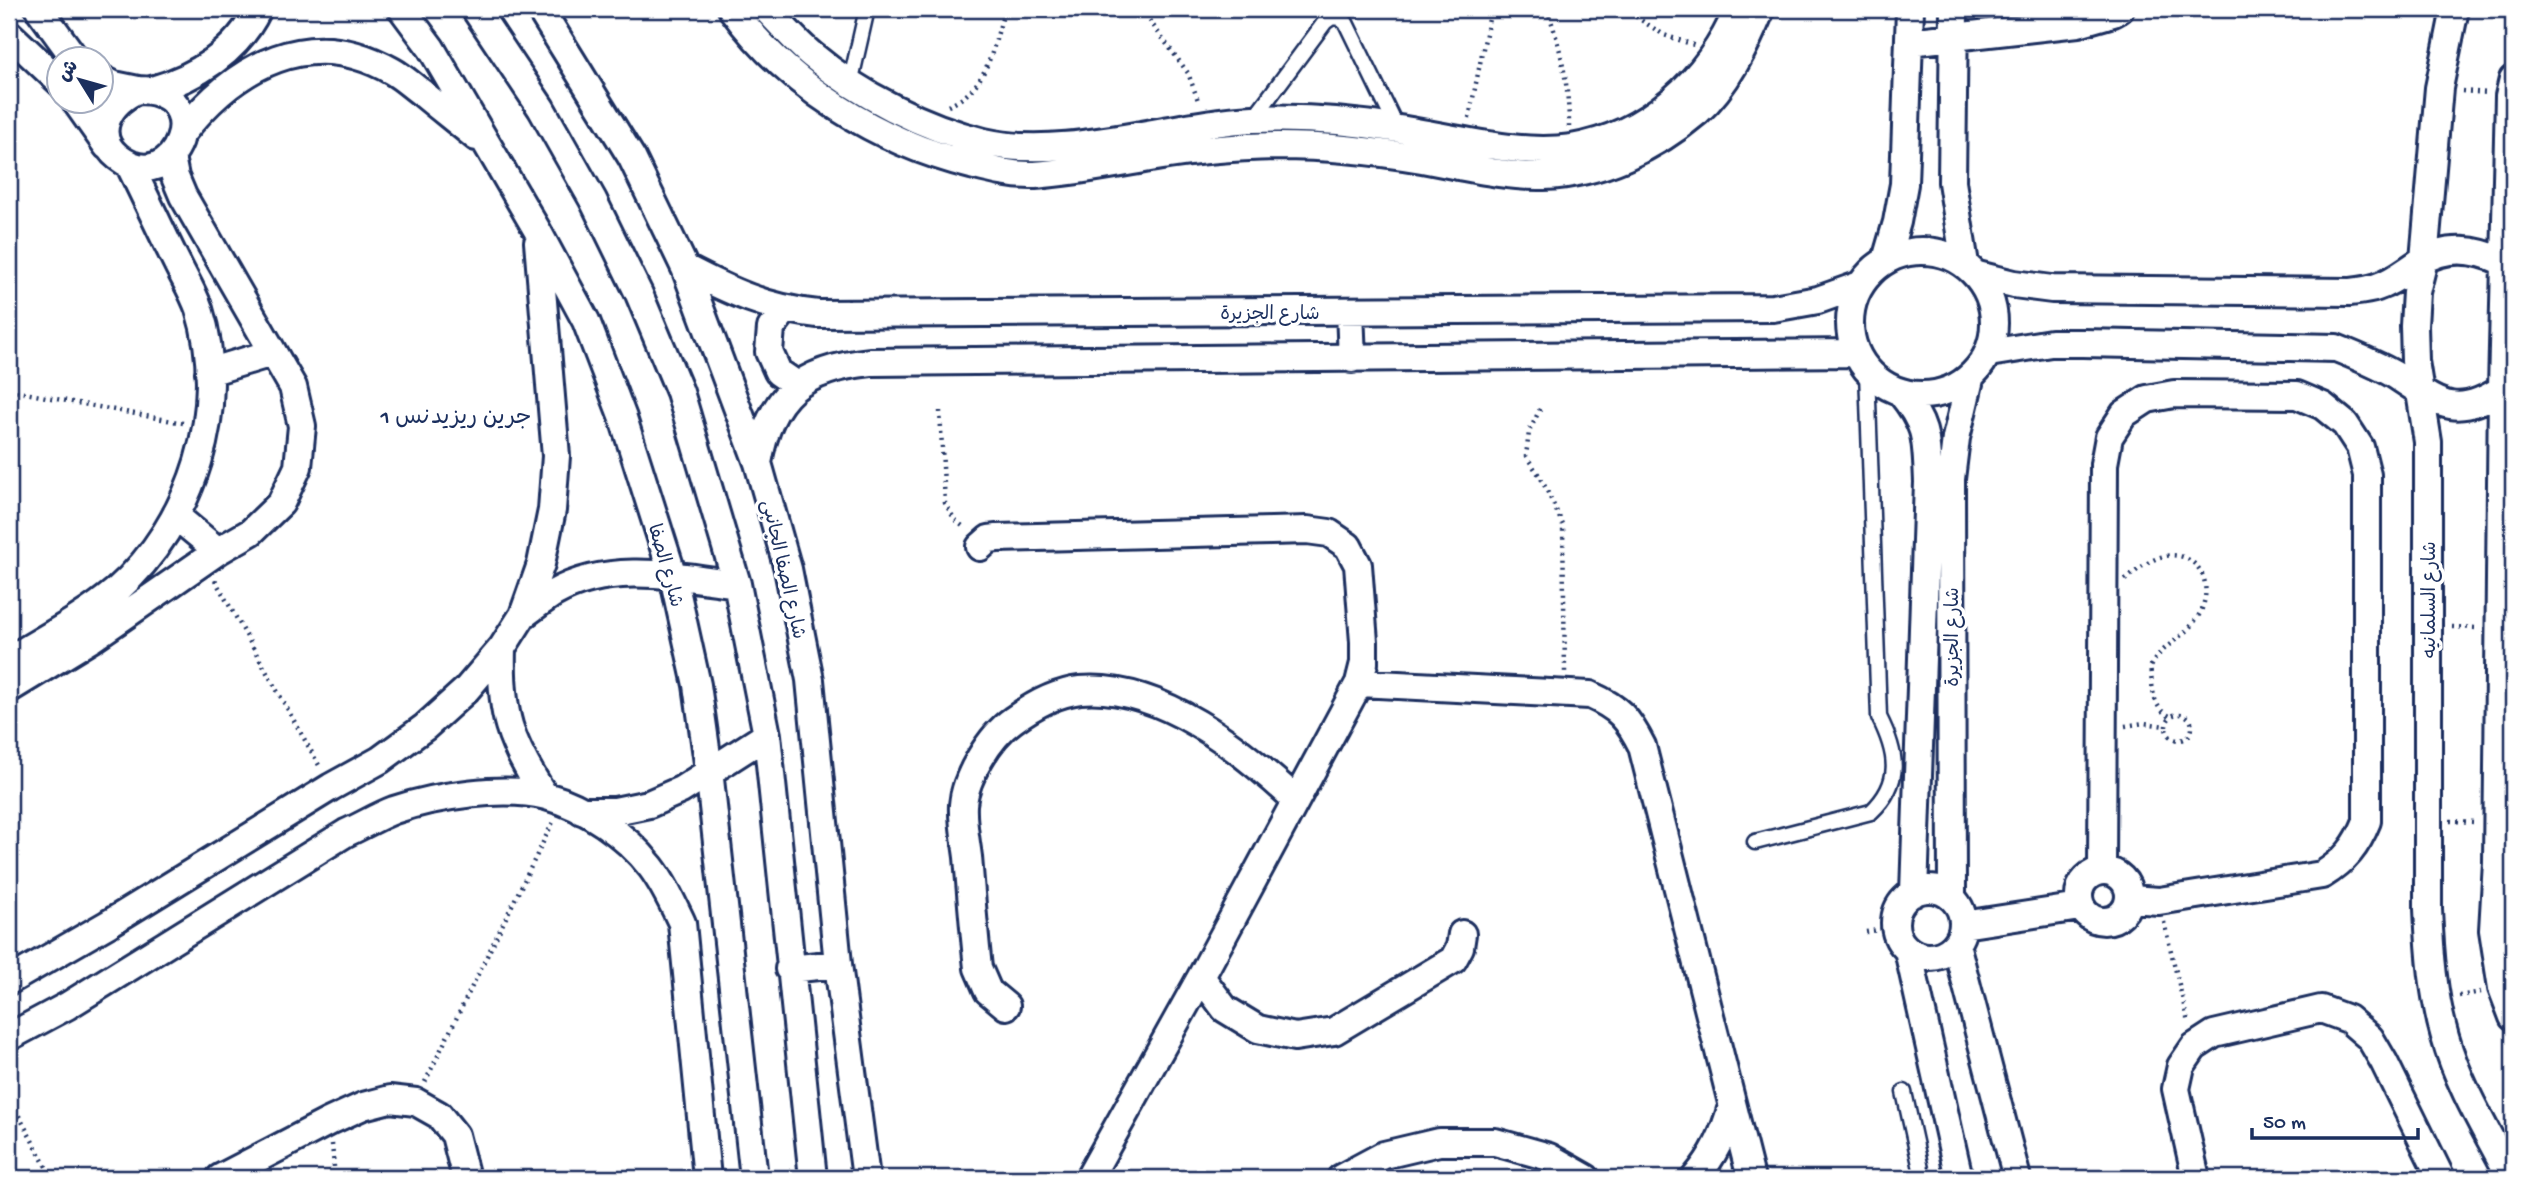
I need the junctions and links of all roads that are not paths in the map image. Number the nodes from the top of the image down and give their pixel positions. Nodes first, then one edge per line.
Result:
1 (40, 9) edge
2 (258, 9) edge
3 (402, 9) edge
4 (475, 9) edge
5 (540, 9) edge
6 (732, 9) edge
7 (766, 9) edge
8 (867, 9) edge
9 (1738, 9) edge
10 (1761, 9) edge
11 (1910, 9) edge
12 (1954, 9) edge
13 (2120, 9) edge
14 (2455, 9) edge
15 (9, 34) edge
16 (1953, 38) junction
17 (1909, 42) junction
18 (66, 46) edge
19 (46, 69) edge
20 (850, 84) junction
21 (116, 85) edge
22 (2511, 87) edge
23 (145, 90) junction
24 (86, 116) edge
25 (1253, 119) junction
26 (1396, 128) junction
27 (945, 129) junction
28 (183, 132) junction
29 (1095, 141) junction
30 (107, 146) junction
31 (489, 146) junction
32 (171, 157) junction
33 (947, 159) junction
34 (129, 164) junction
35 (1098, 168) junction
36 (537, 230) junction
37 (1886, 260) junction
38 (2424, 260) junction
39 (2504, 262) junction
40 (685, 268) junction
41 (1972, 269) junction
42 (1860, 285) junction
43 (785, 310) junction
44 (1350, 311) junction
45 (272, 353) junction
46 (1989, 353) junction
47 (1352, 359) junction
48 (1861, 362) junction
49 (209, 372) junction
50 (1970, 379) junction
51 (797, 385) junction
52 (2502, 389) junction
53 (1901, 393) junction
54 (2421, 394) junction
55 (758, 463) junction
56 (177, 517) junction
57 (984, 543) road end
58 (211, 556) junction
59 (673, 576) junction
60 (737, 584) junction
61 (523, 615) junction
62 (502, 648) junction
63 (9, 660) edge
64 (1359, 683) junction
65 (9, 689) edge
66 (767, 735) junction
67 (709, 770) junction
68 (1296, 800) junction
69 (563, 803) junction
70 (2503, 808) edge
71 (1755, 842) dead end
72 (2505, 860) edge
73 (2102, 871) junction
74 (1914, 893) junction
75 (1952, 898) junction
76 (2130, 899) junction
77 (2080, 907) junction
78 (726, 916) junction
79 (682, 923) junction
80 (1462, 934) dead end
81 (1960, 935) junction
82 (1908, 950) junction
83 (838, 964) junction
84 (789, 969) junction
85 (1201, 977) junction
86 (9, 981) edge
87 (1006, 1006) dead end
88 (2513, 1017) edge
89 (9, 1037) edge
90 (1904, 1092) dead end
91 (1732, 1106) junction
92 (220, 1178) edge
93 (466, 1178) edge
94 (707, 1178) edge
95 (754, 1178) edge
96 (813, 1178) edge
97 (866, 1178) edge
98 (1089, 1178) edge
99 (1341, 1178) edge
100 (1586, 1178) edge
101 (1695, 1178) edge
102 (1751, 1178) edge
103 (1923, 1178) edge
104 (1959, 1178) edge
105 (2017, 1178) edge
106 (2196, 1178) edge
107 (2441, 1178) edge
108 (2511, 1178) edge

1 - 18 street
2 - 23 street
3 - 31 street, شارع الصفا
4 - 60 street
5 - 40 street, شارع الصفا الجانبى
6 - 33 street
7 - 20 street
8 - 20 lane
9 - 26 street
10 - 35 street
11 - 17 street
12 - 16 street
13 - 16 street
14 - 38 street, شارع السلمانيه
15 - 19 street
16 - 17 street
16 - 41 street
17 - 37 street
20 - 27 street
21 - 23 street
22 - 39 street
23 - 28 street
23 - 30 street
24 - 30 street
25 - 26 street
25 - 26 lane
25 - 29 street
27 - 29 street
27 - 33 street
28 - 31 street
28 - 32 street
29 - 35 street
30 - 34 street
31 - 36 street, شارع الصفا
32 - 34 street
32 - 45 street
33 - 35 street
34 - 49 street
36 - 59 street, شارع الصفا
36 - 61 street
37 - 41 street
37 - 42 street
38 - 39 street
38 - 41 street
38 - 54 street, شارع السلمانيه
39 - 52 street
40 - 43 street, شارع الجزيرة
40 - 55 street, شارع الصفا الجانبى
41 - 46 street
42 - 44 street, شارع الجزيرة
42 - 48 street
43 - 44 street, شارع الجزيرة
43 - 51 street
44 - 47 street
45 - 49 street
45 - 58 street
46 - 50 street
46 - 54 street
47 - 48 street
47 - 51 street
48 - 53 street
48 - 71 lane
49 - 56 street
50 - 53 street
50 - 75 street, شارع الجزيرة
51 - 55 street
52 - 54 street
52 - 70 street
53 - 74 street, شارع الجزيرة
54 - 108 street, شارع السلمانيه
55 - 83 street, شارع الصفا الجانبى
56 - 58 street
56 - 63 street
57 - 64 street
58 - 65 street
59 - 60 street
59 - 61 street
59 - 67 street, شارع الصفا
60 - 66 street
61 - 62 street
62 - 69 street
62 - 86 street
64 - 68 street
64 - 91 street
66 - 67 street
66 - 84 street
67 - 69 street
67 - 78 street, شارع الصفا
68 - 85 street
68 - 87 street
69 - 79 street
69 - 89 street
70 - 72 street
72 - 88 street
73 - 76 street
73 - 76 street
73 - 77 street
74 - 75 street
74 - 82 street
75 - 81 street
76 - 77 street
77 - 81 street
78 - 79 street
78 - 95 street, شارع الصفا
79 - 94 street
80 - 85 street
81 - 82 street
81 - 105 street
82 - 104 street
83 - 84 street
83 - 97 street, شارع الصفا الجانبى
84 - 96 street
85 - 98 street
90 - 103 lane
91 - 101 street
91 - 102 street
92 - 93 street
99 - 100 street
106 - 107 street

